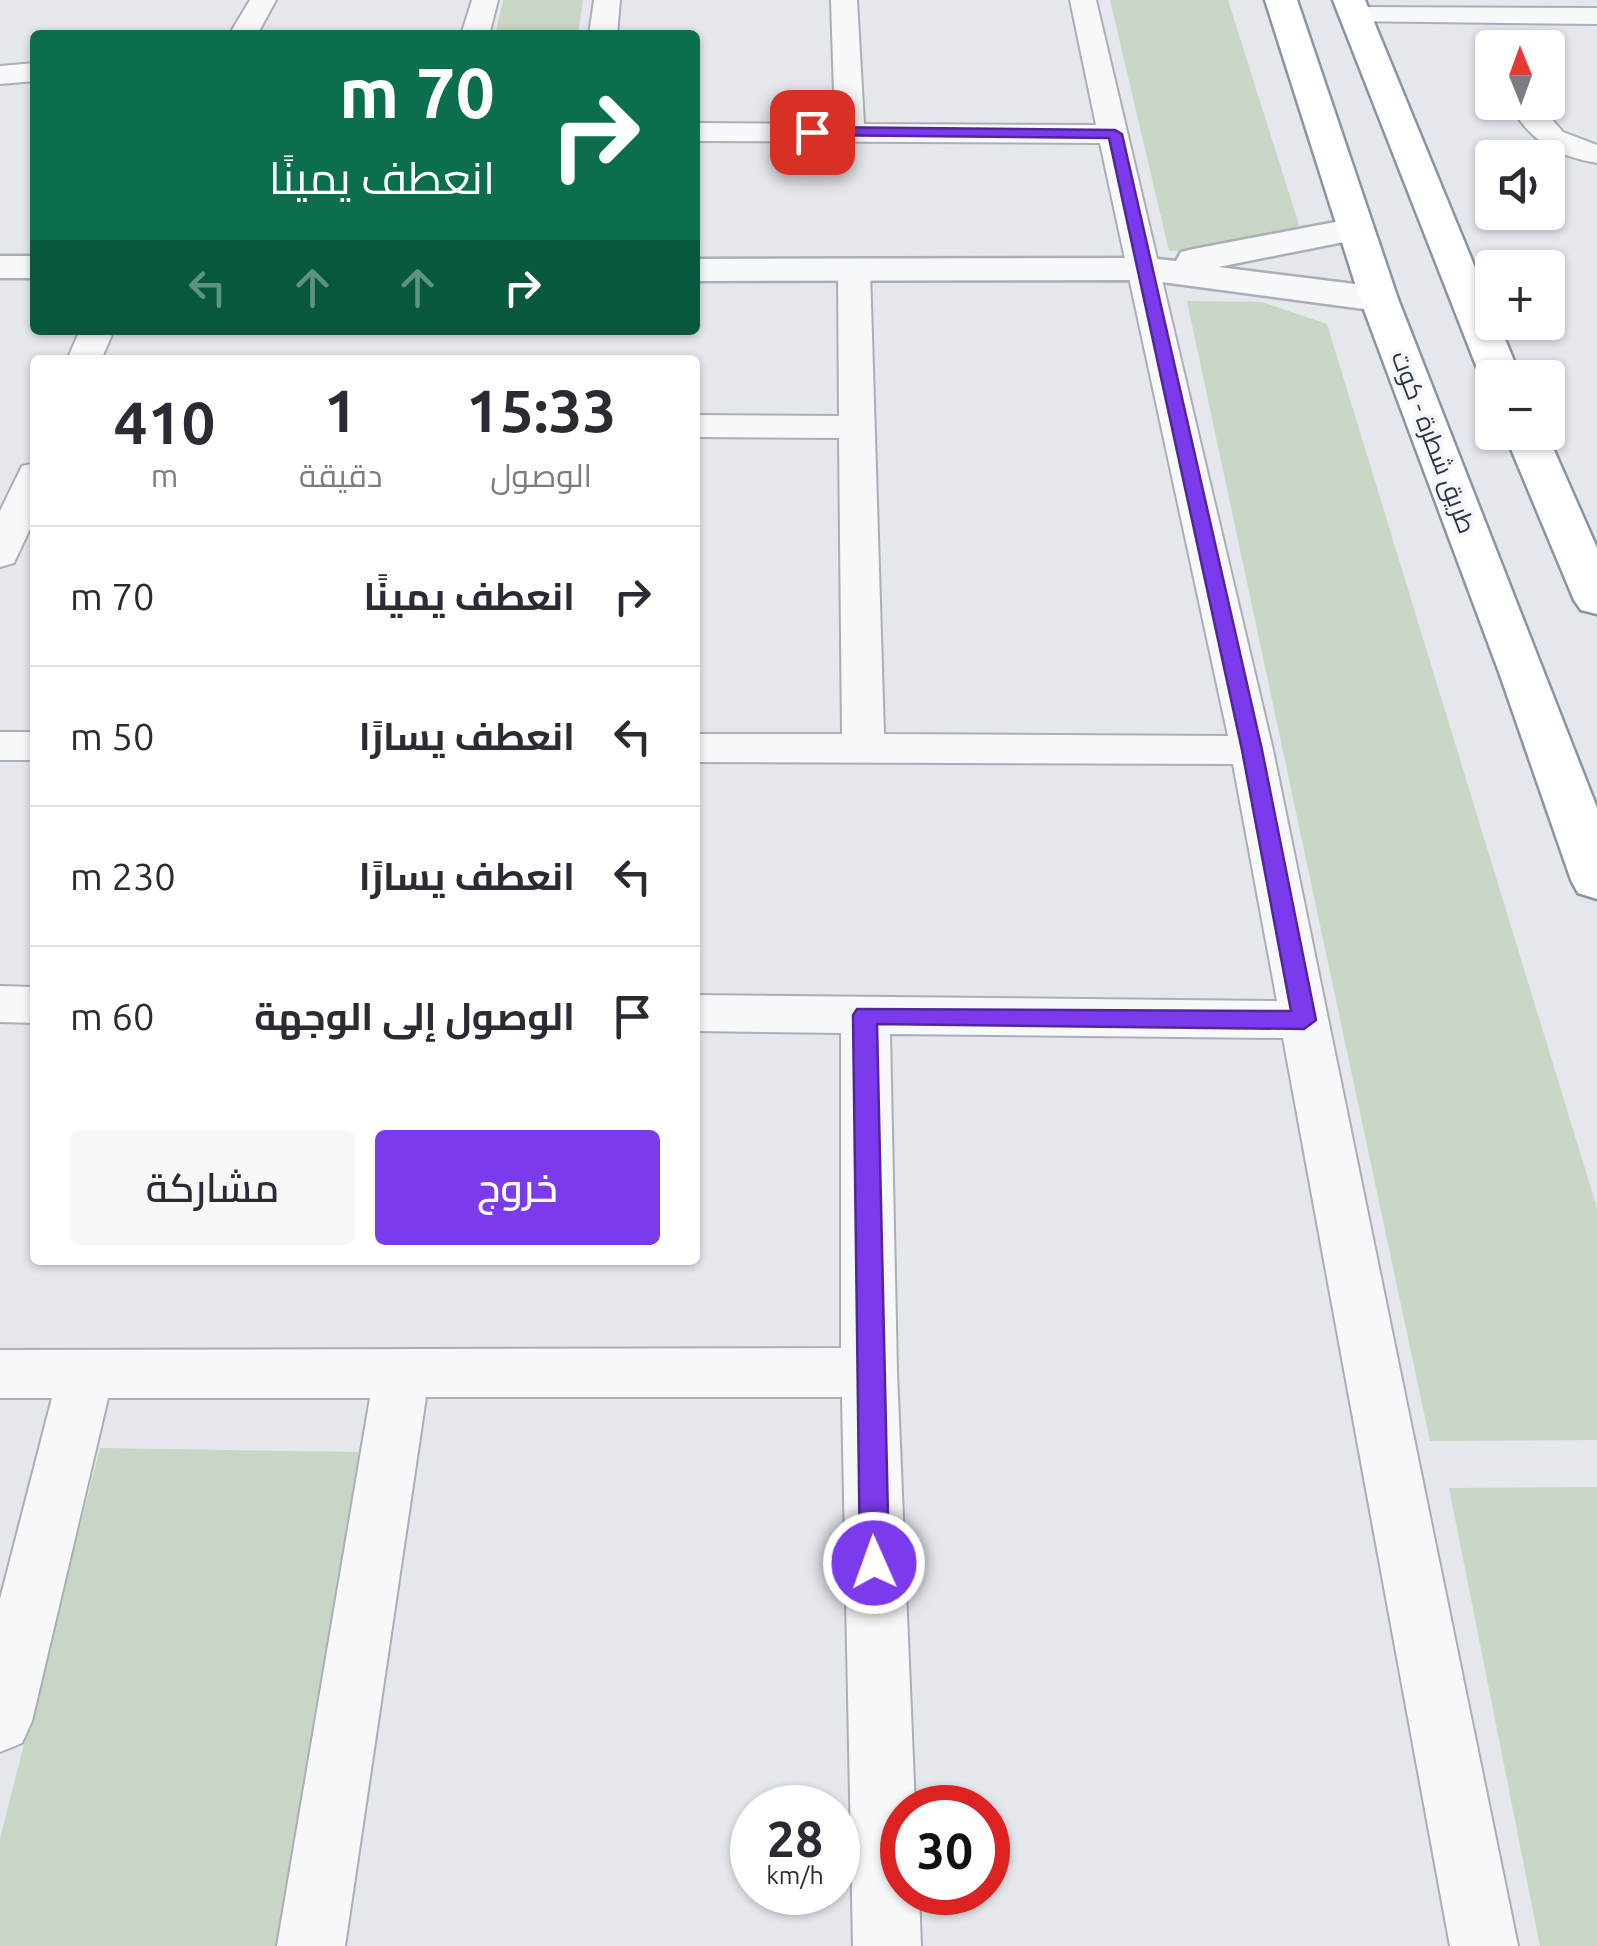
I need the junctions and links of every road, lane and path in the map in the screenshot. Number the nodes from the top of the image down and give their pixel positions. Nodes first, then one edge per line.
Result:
1 (264, 0) edge
2 (485, 0) edge
3 (607, 0) edge
4 (844, 0) edge
5 (1083, 0) edge
6 (1281, 0) edge
7 (1352, 8) edge
8 (1476, 16) junction
9 (1597, 16) edge
10 (246, 30) edge
11 (476, 30) edge
12 (604, 30) edge
13 (1483, 30) edge
14 (30, 72) edge
15 (0, 74) edge
16 (1531, 120) edge
17 (700, 132) edge
18 (850, 132) junction
19 (1115, 134) junction
20 (1585, 152) edge
21 (1597, 190) edge
22 (1356, 229) junction
23 (0, 267) edge
24 (30, 267) edge
25 (1147, 269) junction
26 (700, 270) edge
27 (854, 270) junction
28 (1379, 299) junction
29 (1494, 360) edge
30 (700, 426) edge
31 (857, 427) junction
32 (1533, 450) edge
33 (30, 486) edge
34 (0, 556) edge
35 (1597, 600) edge
36 (0, 746) edge
37 (30, 746) edge
38 (700, 748) edge
39 (864, 748) junction
40 (1252, 750) junction
41 (1597, 880) edge
42 (0, 1004) edge
43 (30, 1004) edge
44 (700, 1013) edge
45 (865, 1015) junction
46 (1304, 1020) junction
47 (868, 1372) junction
48 (402, 1373) junction
49 (0, 1374) edge
50 (86, 1374) junction
51 (0, 1721) edge
52 (311, 1946) edge
53 (886, 1946) edge
54 (1484, 1946) edge

1 - 10 street
2 - 11 street
3 - 12 street
4 - 18 street
5 - 19 street
6 - 22 highway, طريق شطرة - كوت
7 - 8 street
7 - 29 highway
8 - 9 street
8 - 13 street
14 - 15 street
16 - 20 street
17 - 18 street
18 - 19 street
19 - 25 street
20 - 21 street
22 - 25 street
22 - 28 highway, طريق شطرة - كوت
23 - 24 street
25 - 27 street
25 - 28 street
25 - 40 street
26 - 27 street
27 - 31 street
28 - 41 highway, طريق شطرة - كوت
30 - 31 street
31 - 39 street
32 - 35 highway
33 - 34 street
36 - 37 street
38 - 39 street
39 - 40 street
40 - 46 street
42 - 43 street
44 - 45 street
45 - 46 street
45 - 47 street
46 - 54 street
47 - 48 street
47 - 53 street
48 - 50 street
48 - 52 street
49 - 50 street
50 - 51 street

